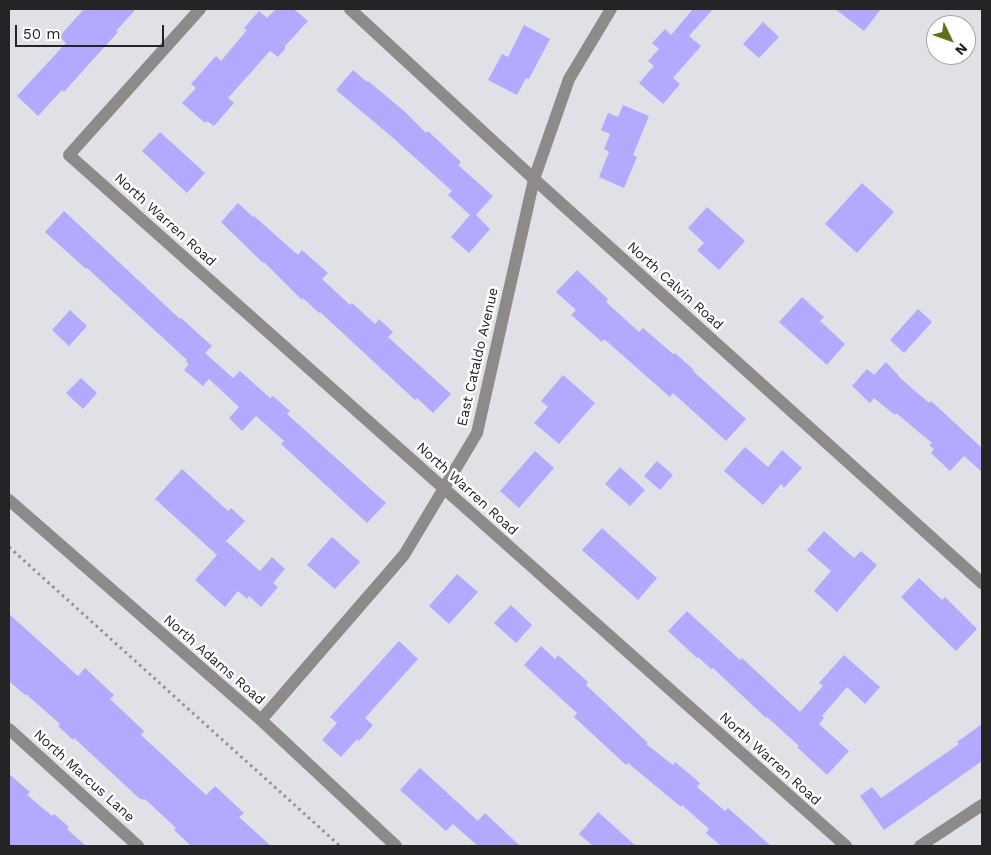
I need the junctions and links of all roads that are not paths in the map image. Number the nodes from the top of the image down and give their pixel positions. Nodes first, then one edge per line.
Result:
1 (200, 9) edge
2 (350, 9) edge
3 (611, 9) edge
4 (534, 179) junction
5 (444, 488) junction
6 (9, 500) edge
7 (982, 583) edge
8 (261, 720) junction
9 (9, 729) edge
10 (982, 805) edge
11 (138, 846) edge
12 (396, 846) edge
13 (846, 846) edge
14 (920, 846) edge

1 - 5 street, North Warren Road
2 - 4 street, North Calvin Road
3 - 4 street, East Cataldo Avenue
4 - 5 street, East Cataldo Avenue
4 - 7 street, North Calvin Road
5 - 8 street, East Cataldo Avenue
5 - 13 street, North Warren Road
6 - 8 street, North Adams Road
8 - 12 street, North Adams Road
9 - 11 street, North Marcus Lane
10 - 14 street

